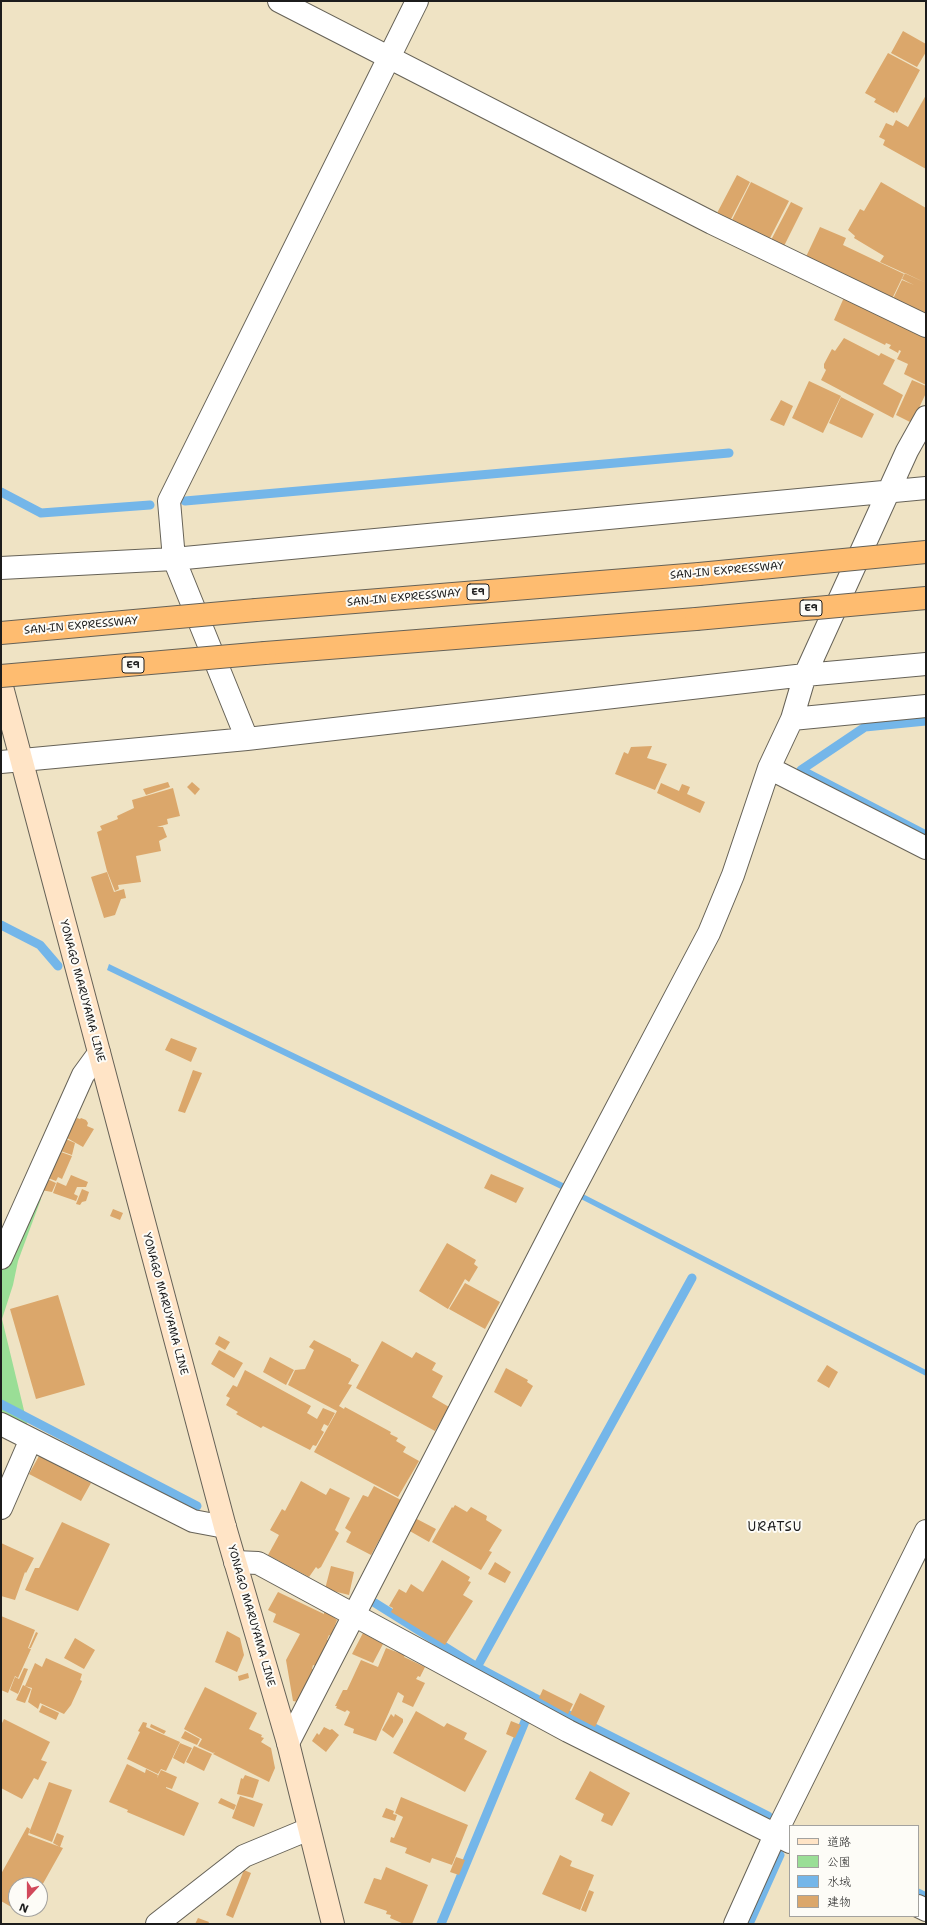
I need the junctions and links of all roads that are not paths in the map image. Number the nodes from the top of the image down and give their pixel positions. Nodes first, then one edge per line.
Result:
1 (279, 1) edge
2 (417, 1) edge
3 (389, 56) junction
4 (926, 326) edge
5 (926, 417) edge
6 (917, 450) edge
7 (926, 488) edge
8 (888, 492) junction
9 (926, 552) edge
10 (174, 559) junction
11 (1, 568) edge
12 (926, 598) edge
13 (1, 633) edge
14 (926, 664) edge
15 (804, 675) junction
16 (1, 676) edge
17 (1, 683) edge
18 (926, 706) edge
19 (792, 719) junction
20 (248, 739) junction
21 (11, 761) edge
22 (769, 768) junction
23 (926, 848) edge
24 (99, 1053) junction
25 (1, 1258) edge
26 (1, 1424) edge
27 (31, 1439) junction
28 (1, 1508) edge
29 (224, 1527) junction
30 (926, 1531) edge
31 (235, 1562) junction
32 (355, 1615) junction
33 (288, 1743) junction
34 (309, 1829) junction
35 (782, 1839) edge
36 (157, 1924) edge
37 (333, 1924) edge
38 (735, 1924) edge

1 - 3 street
2 - 3 street
3 - 4 street
3 - 10 street
5 - 6 street
6 - 8 street
7 - 8 street
8 - 10 street
8 - 15 street
9 - 13 highway, SAN-IN EXPRESSWAY / E9, bridge
10 - 11 street
10 - 20 street
12 - 16 highway, E9, bridge
14 - 15 street
15 - 19 street
15 - 20 street
17 - 21 main road, YONAGO MARUYAMA LINE
18 - 19 street
19 - 22 street
20 - 21 street
21 - 24 main road, YONAGO MARUYAMA LINE
22 - 23 street
22 - 32 street
24 - 25 street
24 - 29 main road, YONAGO MARUYAMA LINE
26 - 27 street
27 - 28 street
27 - 29 street
29 - 31 main road, YONAGO MARUYAMA LINE
30 - 35 street
31 - 32 street
31 - 33 main road, YONAGO MARUYAMA LINE
32 - 33 street
32 - 35 street
33 - 34 main road, YONAGO MARUYAMA LINE
34 - 36 street
34 - 37 main road, YONAGO MARUYAMA LINE
35 - 38 street

